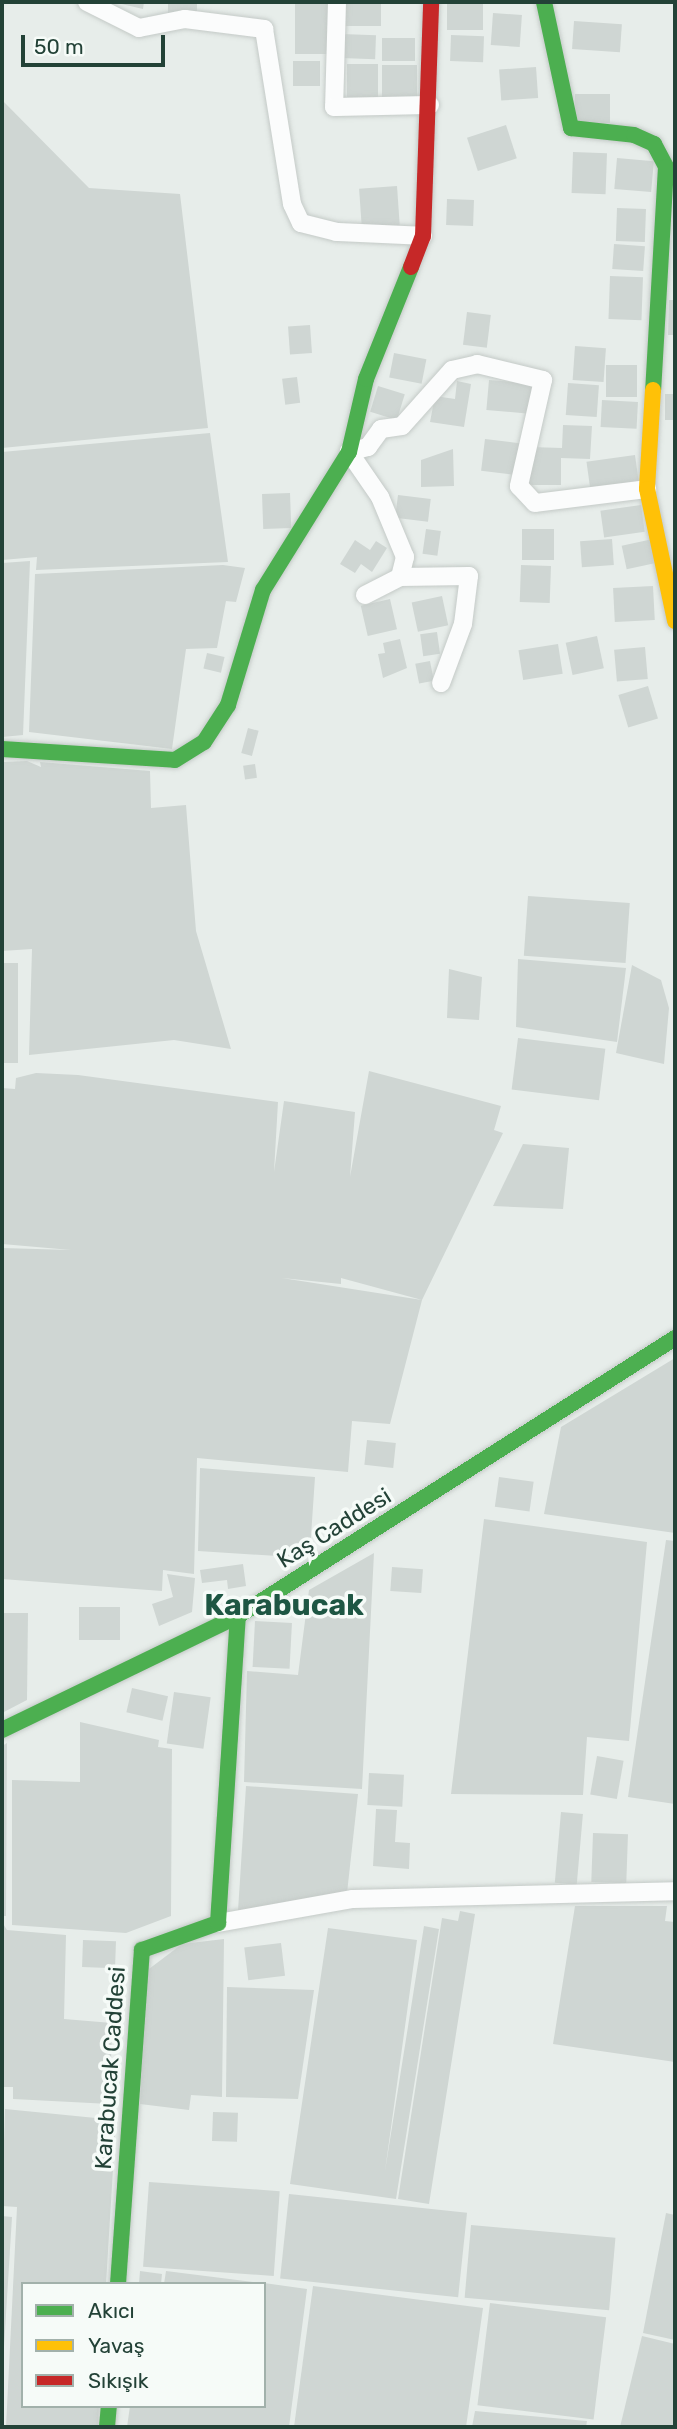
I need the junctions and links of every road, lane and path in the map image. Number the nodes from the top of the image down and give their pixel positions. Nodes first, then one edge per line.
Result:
1 (87, 2) edge
2 (337, 2) edge
3 (431, 2) edge
4 (544, 2) edge
5 (430, 105) junction
6 (423, 236) junction
7 (349, 452) junction
8 (647, 489) junction
9 (400, 577) junction
10 (365, 595) dead end
11 (675, 621) edge
12 (441, 682) dead end
13 (2, 749) edge
14 (675, 1338) edge
15 (237, 1616) junction
16 (2, 1730) edge
17 (675, 1891) edge
18 (218, 1923) junction
19 (118, 2282) edge
20 (109, 2408) edge
21 (107, 2427) edge

1 - 6 street
2 - 5 street
3 - 5 street
4 - 8 street
5 - 6 street
6 - 7 street
7 - 8 street
7 - 9 street
7 - 13 street
8 - 11 street
9 - 10 street
9 - 12 street
14 - 15 street, Kaş Caddesi
15 - 16 street, Kaş Caddesi
15 - 18 street
17 - 18 street
18 - 19 street, Karabucak Caddesi
20 - 21 street

